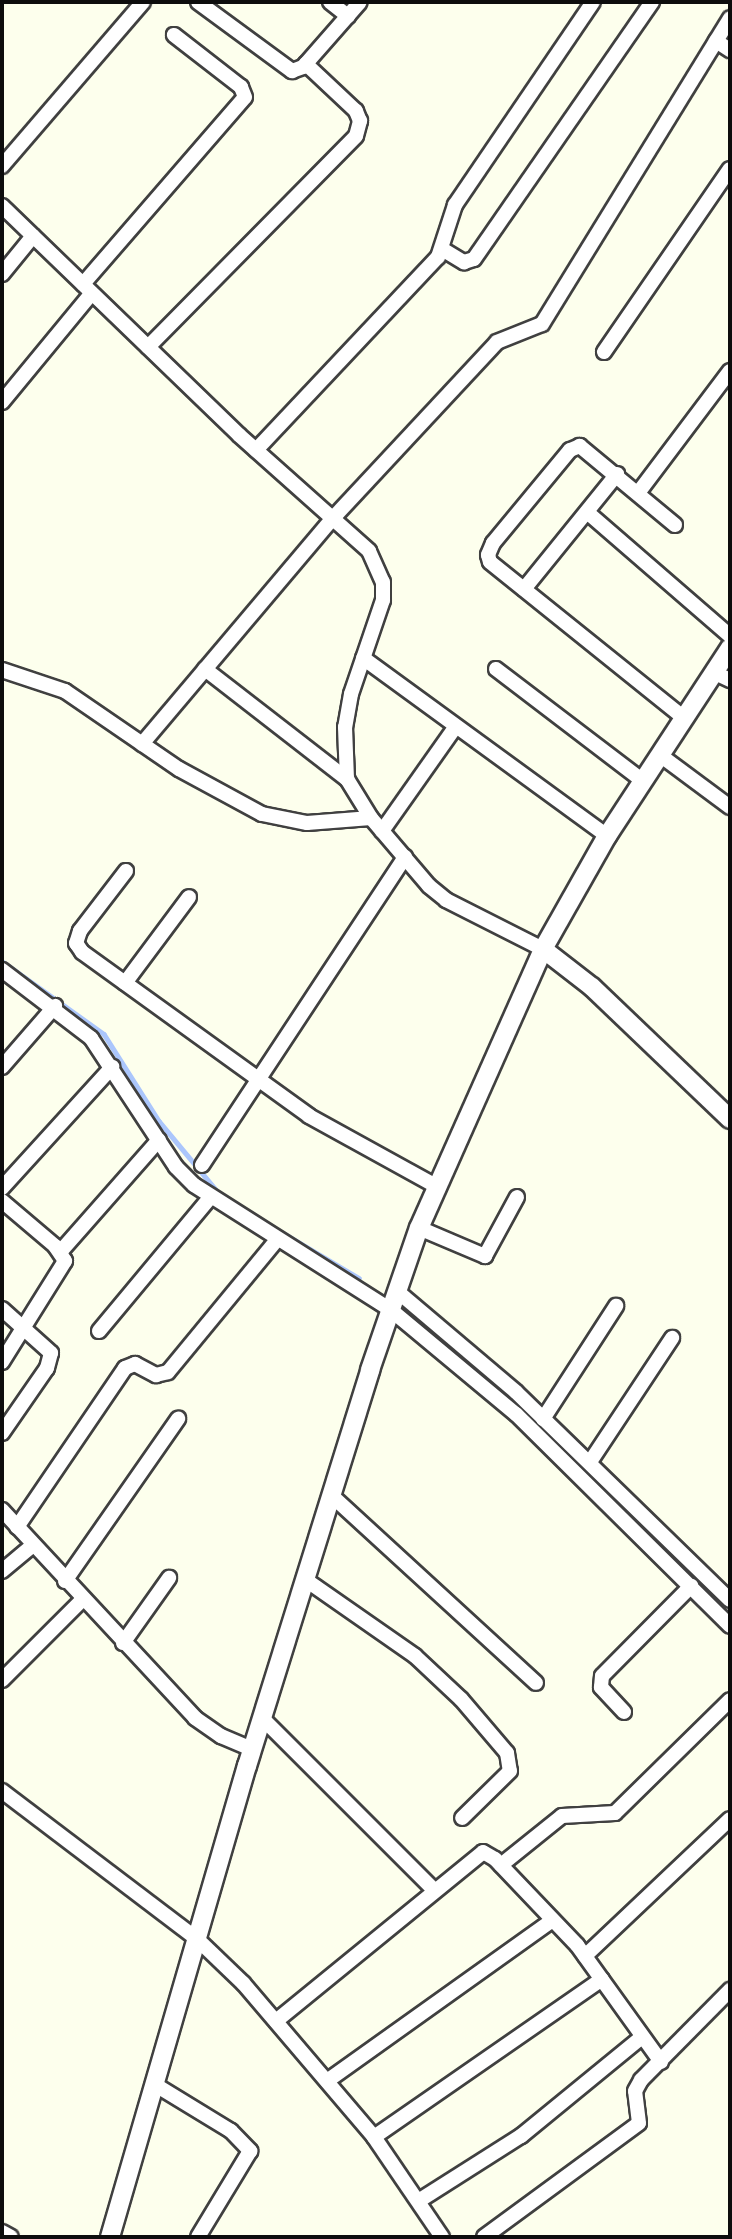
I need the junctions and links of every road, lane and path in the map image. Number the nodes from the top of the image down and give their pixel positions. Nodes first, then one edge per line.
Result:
1 (198, 2) edge
2 (330, 2) edge
3 (360, 2) edge
4 (593, 2) edge
5 (652, 2) edge
6 (136, 4) edge
7 (348, 16) junction
8 (730, 18) edge
9 (174, 35) dead end
10 (716, 41) junction
11 (730, 50) edge
12 (306, 64) junction
13 (2, 166) edge
14 (730, 169) edge
15 (2, 206) edge
16 (33, 236) junction
17 (442, 249) junction
18 (2, 274) edge
19 (88, 289) junction
20 (148, 347) junction
21 (604, 352) dead end
22 (730, 371) edge
23 (2, 402) edge
24 (256, 450) junction
25 (617, 474) junction
26 (638, 493) junction
27 (587, 512) junction
28 (334, 517) junction
29 (675, 525) dead end
30 (524, 590) junction
31 (730, 636) edge
32 (730, 648) edge
33 (363, 658) junction
34 (205, 669) junction
35 (496, 669) dead end
36 (2, 670) edge
37 (723, 677) edge
38 (684, 718) junction
39 (456, 726) junction
40 (142, 744) junction
41 (660, 755) junction
42 (347, 779) junction
43 (643, 780) junction
44 (730, 807) edge
45 (371, 818) junction
46 (382, 831) junction
47 (607, 836) junction
48 (405, 857) junction
49 (126, 872) dead end
50 (189, 897) dead end
51 (543, 949) junction
52 (2, 970) edge
53 (125, 983) junction
54 (55, 1006) junction
55 (2, 1067) edge
56 (112, 1067) junction
57 (259, 1078) junction
58 (730, 1119) edge
59 (159, 1140) junction
60 (202, 1165) dead end
61 (436, 1186) junction
62 (2, 1188) edge
63 (517, 1197) dead end
64 (210, 1198) junction
65 (2, 1201) edge
66 (419, 1228) junction
67 (277, 1240) junction
68 (61, 1251) junction
69 (397, 1291) junction
70 (616, 1306) dead end
71 (2, 1308) edge
72 (391, 1310) junction
73 (25, 1327) junction
74 (99, 1331) dead end
75 (672, 1338) dead end
76 (2, 1362) edge
77 (178, 1419) dead end
78 (543, 1419) junction
79 (2, 1433) edge
80 (590, 1462) junction
81 (331, 1495) junction
82 (2, 1510) edge
83 (17, 1527) junction
84 (33, 1545) junction
85 (2, 1571) edge
86 (169, 1578) dead end
87 (306, 1580) junction
88 (65, 1581) junction
89 (691, 1586) junction
90 (82, 1600) junction
91 (730, 1600) edge
92 (730, 1626) edge
93 (123, 1643) junction
94 (2, 1680) edge
95 (536, 1683) dead end
96 (730, 1700) edge
97 (624, 1712) dead end
98 (262, 1718) junction
99 (252, 1749) junction
100 (2, 1791) edge
101 (462, 1818) dead end
102 (730, 1819) edge
103 (501, 1866) junction
104 (433, 1889) junction
105 (553, 1920) junction
106 (197, 1938) junction
107 (585, 1956) junction
108 (602, 1979) junction
109 (730, 1990) edge
110 (276, 2021) junction
111 (642, 2036) junction
112 (661, 2062) junction
113 (327, 2081) junction
114 (154, 2084) junction
115 (374, 2137) junction
116 (420, 2200) junction
117 (2, 2232) edge
118 (11, 2237) edge
119 (110, 2237) edge
120 (198, 2237) edge
121 (442, 2237) edge
122 (484, 2237) edge

1 - 12 street
2 - 7 street
3 - 7 street
4 - 17 street
5 - 17 street
6 - 13 street
7 - 12 street
8 - 10 street
9 - 19 street
10 - 11 street
10 - 28 street
12 - 20 street
14 - 21 street
15 - 16 street
16 - 18 street
16 - 19 street
17 - 24 street
19 - 20 street
19 - 23 street
20 - 24 street
22 - 26 street
24 - 28 street
25 - 26 street
25 - 27 street
25 - 30 street
26 - 29 street
27 - 30 street
27 - 31 street
28 - 33 street
28 - 34 street
30 - 38 street
32 - 37 street
33 - 39 street
33 - 42 street
34 - 40 street
34 - 42 street
35 - 43 street
36 - 40 street
37 - 38 street
38 - 41 street
39 - 46 street
39 - 47 street
40 - 45 street
41 - 43 street
41 - 44 street
42 - 45 street
43 - 47 street
45 - 46 street
46 - 48 street
47 - 51 street
48 - 51 street
48 - 57 street
49 - 53 street
50 - 53 street
51 - 58 street
51 - 61 street
52 - 54 street
53 - 57 street
54 - 55 street
54 - 56 street
56 - 59 street
56 - 62 street
57 - 60 street
57 - 61 street
59 - 64 street
59 - 68 street
61 - 66 street
63 - 66 street
64 - 67 street
64 - 74 street
65 - 68 street
66 - 69 street
67 - 72 street
67 - 83 street
68 - 73 street
69 - 72 street
69 - 78 street
70 - 78 street
71 - 73 street
72 - 81 street
72 - 89 street
73 - 76 street
73 - 79 street
75 - 80 street
77 - 88 street
78 - 80 street
80 - 91 street
81 - 87 street
81 - 95 street
82 - 83 street
83 - 84 street
84 - 85 street
84 - 88 street
86 - 93 street
87 - 98 street
87 - 101 street
88 - 90 street
89 - 92 street
89 - 97 street
90 - 93 street
90 - 94 street
93 - 99 street
96 - 103 street
98 - 99 street
98 - 104 street
99 - 106 street
100 - 106 street
102 - 107 street
103 - 104 street
103 - 105 street
104 - 110 street
105 - 107 street
105 - 113 street
106 - 110 street
106 - 114 street
107 - 108 street
108 - 111 street
108 - 115 street
109 - 112 street
110 - 113 street
111 - 112 street
111 - 116 street
112 - 122 street
113 - 115 street
114 - 119 street
114 - 120 street
115 - 116 street
116 - 121 street
117 - 118 street

